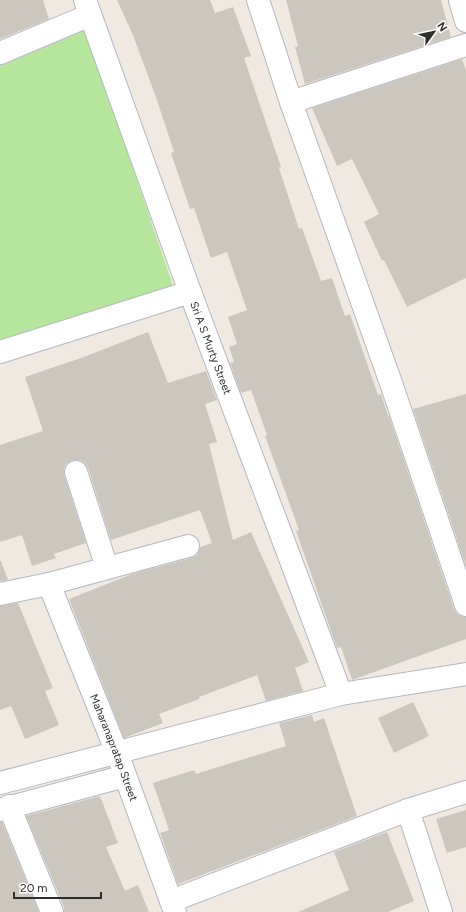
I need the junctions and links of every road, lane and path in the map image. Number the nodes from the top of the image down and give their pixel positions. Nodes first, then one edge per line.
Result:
1 (258, 0) edge
2 (460, 0) edge
3 (88, 8) edge
4 (466, 21) edge
5 (466, 45) edge
6 (0, 54) edge
7 (291, 102) junction
8 (190, 292) junction
9 (0, 352) edge
10 (76, 472) dead end
11 (188, 546) dead end
12 (107, 568) junction
13 (49, 584) junction
14 (0, 594) edge
15 (466, 605) edge
16 (466, 674) edge
17 (341, 694) junction
18 (117, 753) junction
19 (125, 776) junction
20 (0, 783) edge
21 (466, 792) edge
22 (5, 808) edge
23 (408, 810) junction
24 (173, 906) edge
25 (52, 912) edge
26 (441, 912) edge

1 - 7 street
2 - 4 street
3 - 6 street
3 - 8 street, Sri A S Murty Street
5 - 7 street
7 - 15 street
8 - 9 street
8 - 17 street, Sri A S Murty Street
10 - 12 street
11 - 12 street
12 - 13 street
13 - 14 street
13 - 18 street, Maharanapratap Street
16 - 17 street
17 - 18 street
18 - 19 street, Maharanapratap Street
18 - 20 street
19 - 22 street
19 - 24 street, Maharanapratap Street
21 - 23 street
22 - 25 street
23 - 24 street
23 - 26 street

